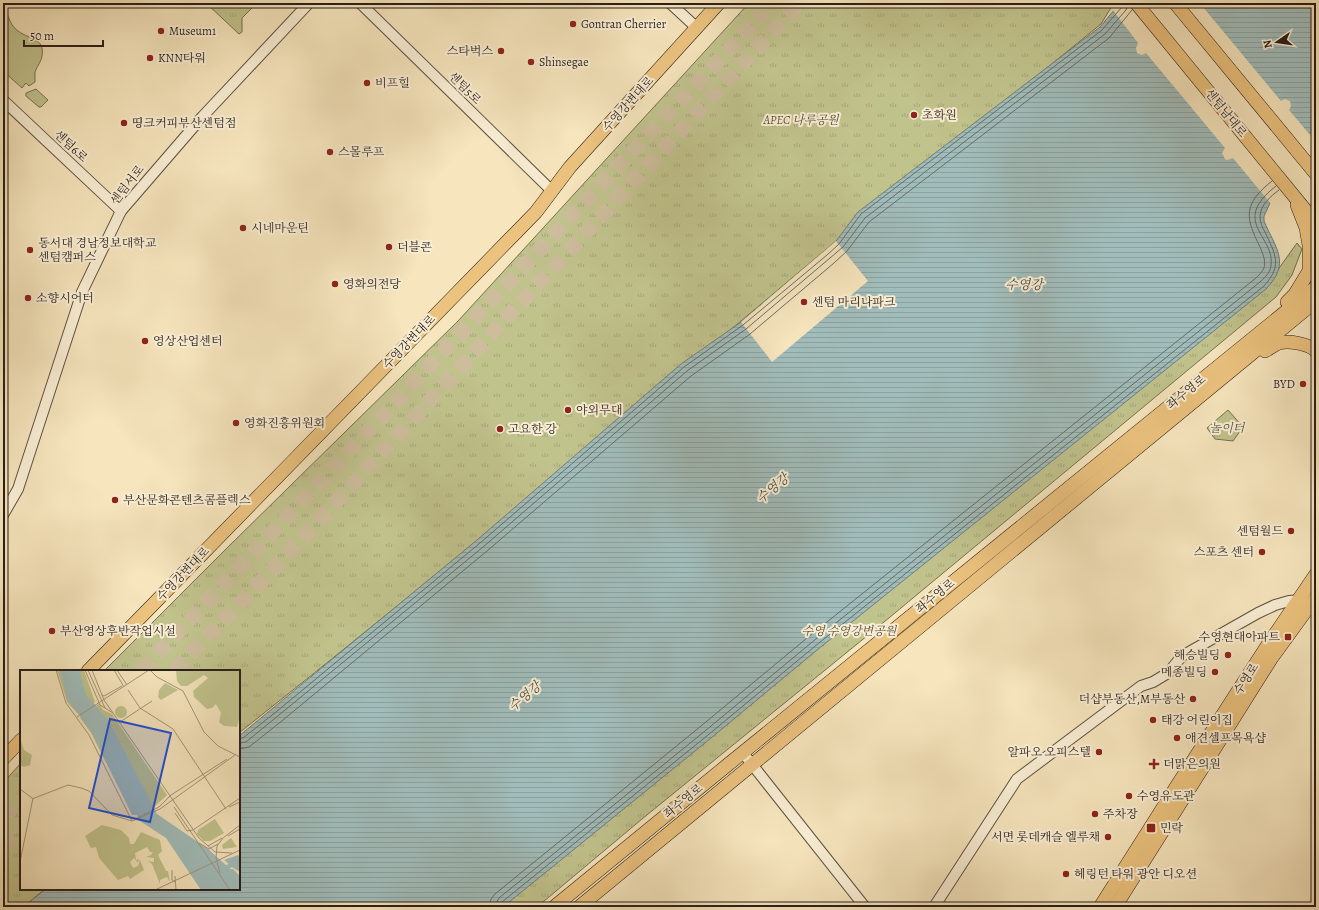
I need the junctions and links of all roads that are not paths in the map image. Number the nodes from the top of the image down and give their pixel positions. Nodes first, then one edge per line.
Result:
1 (309, 3) edge
2 (360, 3) edge
3 (670, 3) edge
4 (719, 3) edge
5 (1136, 3) edge
6 (1175, 3) edge
7 (697, 28) junction
8 (3, 100) edge
9 (1316, 174) edge
10 (551, 190) junction
11 (1294, 196) junction
12 (122, 211) junction
13 (1316, 223) edge
14 (1316, 287) edge
15 (1316, 301) edge
16 (1274, 320) junction
17 (1316, 351) edge
18 (1250, 356) junction
19 (3, 515) edge
20 (1316, 574) edge
21 (1315, 598) edge
22 (1299, 600) junction
23 (89, 670) edge
24 (20, 741) edge
25 (742, 753) junction
26 (3, 758) edge
27 (752, 766) junction
28 (554, 907) edge
29 (579, 907) edge
30 (866, 907) edge
31 (934, 907) edge
32 (1100, 907) edge
33 (1115, 907) edge

1 - 12 street, 센텀서로
2 - 10 street, 센텀5로
3 - 7 street
4 - 7 main road, 수영강변대로
5 - 11 main road, 센텀남대로
6 - 9 main road
7 - 10 main road, 수영강변대로
8 - 12 street, 센텀6로
10 - 23 main road, 수영강변대로
11 - 13 main road, 센텀남대로
11 - 16 main road
12 - 19 street, 센텀서로
14 - 16 main road, 좌수영로
15 - 18 main road, 좌수영로
16 - 25 main road, 좌수영로
17 - 18 main road
18 - 27 main road, 좌수영로
20 - 22 main road, 수영로
21 - 22 street
21 - 33 main road, 수영로
22 - 31 street
22 - 32 main road, 수영로
24 - 26 main road
25 - 27 street
25 - 28 main road, 좌수영로
27 - 29 main road, 좌수영로
27 - 30 street

